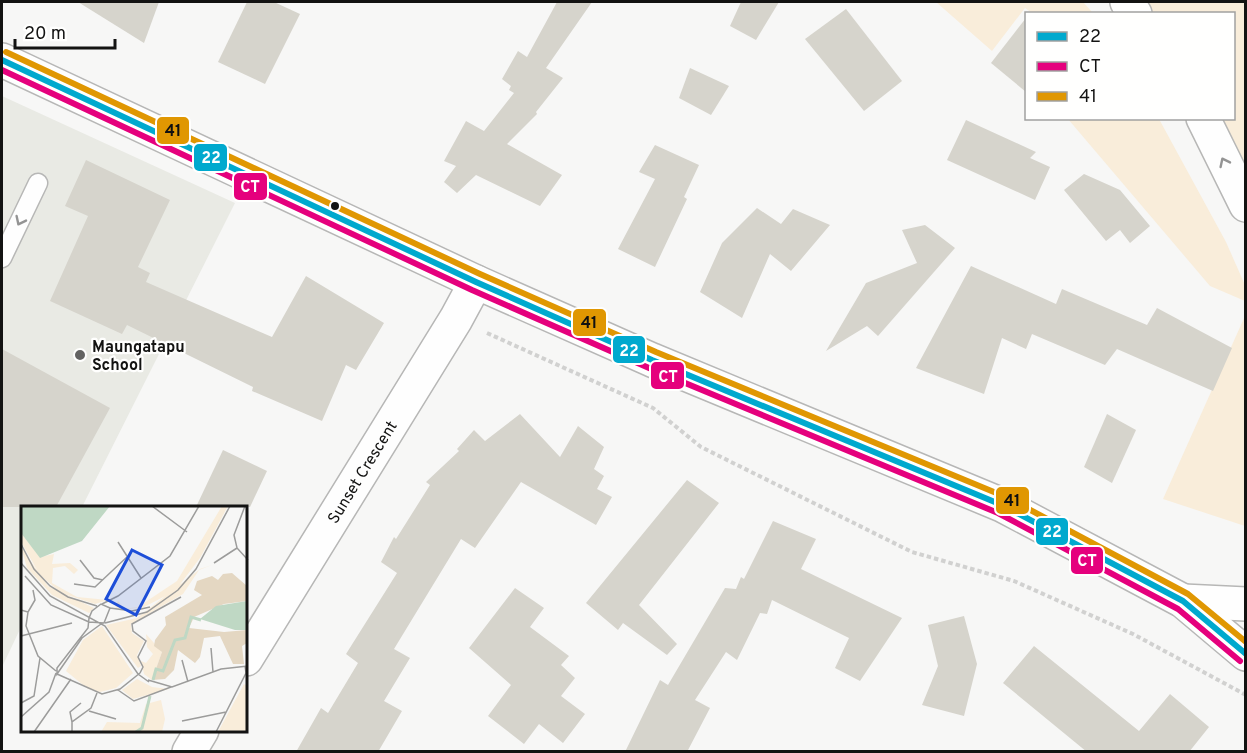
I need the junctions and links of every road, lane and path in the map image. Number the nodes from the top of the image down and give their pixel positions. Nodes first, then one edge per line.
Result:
1 (2, 60) edge
2 (1204, 120) edge
3 (38, 183) dead end
4 (1245, 205) edge
5 (2, 258) edge
6 (476, 282) junction
7 (456, 319) junction
8 (1184, 600) junction
9 (1245, 604) edge
10 (1245, 654) edge
11 (248, 656) edge
12 (1245, 694) edge
13 (201, 732) edge
14 (189, 752) edge

1 - 6 main road
4 -> 2 main road
3 -> 5 lane
6 - 7 main road, Sunset Crescent
6 - 8 main road
7 - 11 main road, Sunset Crescent
7 - 12 path
8 - 9 main road
8 - 10 main road
13 - 14 main road

